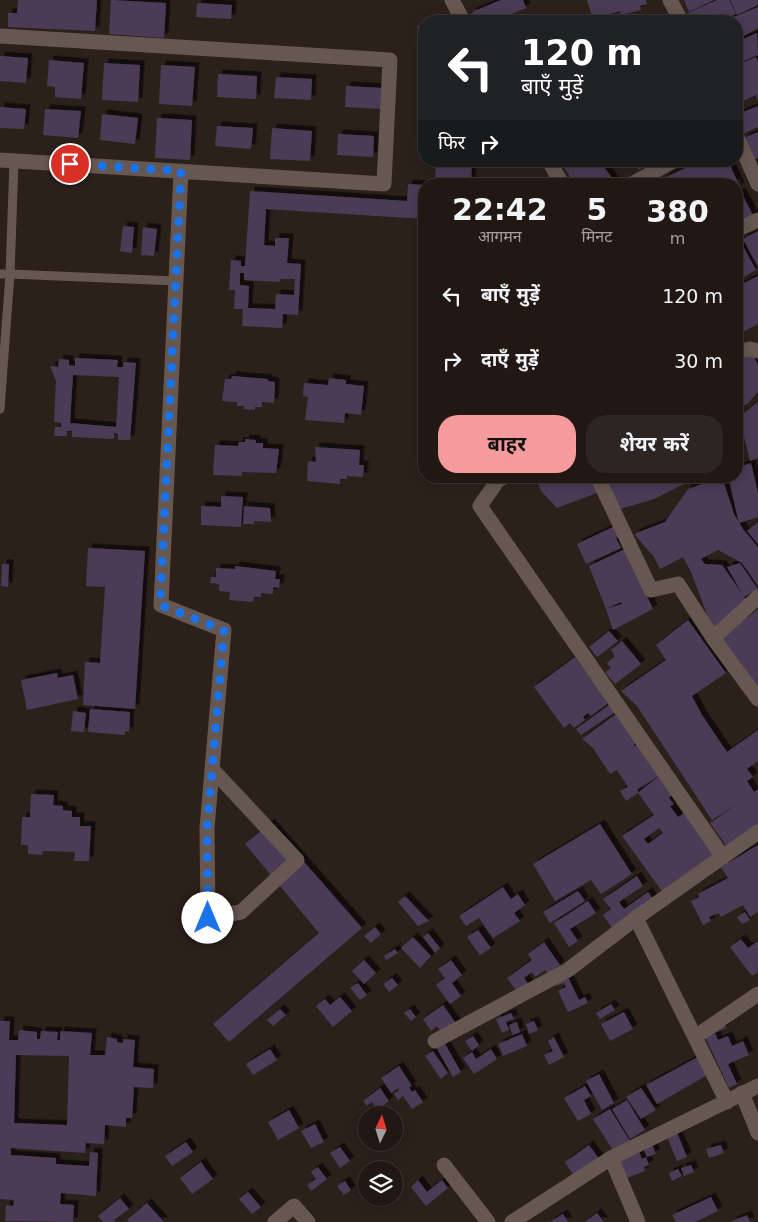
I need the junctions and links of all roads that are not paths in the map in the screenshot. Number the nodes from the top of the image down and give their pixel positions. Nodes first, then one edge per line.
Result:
1 (452, 0) edge
2 (670, 0) edge
3 (460, 15) edge
4 (678, 15) edge
5 (0, 36) edge
6 (743, 150) edge
7 (7, 160) edge
8 (552, 167) edge
9 (662, 167) edge
10 (181, 171) junction
11 (559, 178) edge
12 (643, 178) edge
13 (758, 184) edge
14 (758, 220) edge
15 (743, 227) edge
16 (0, 274) edge
17 (10, 274) junction
18 (176, 281) junction
19 (743, 350) edge
20 (758, 352) edge
21 (0, 409) edge
22 (496, 483) edge
23 (600, 483) edge
24 (758, 598) edge
25 (713, 638) junction
26 (758, 699) edge
27 (212, 769) junction
28 (758, 832) edge
29 (723, 858) junction
30 (636, 918) junction
31 (758, 994) edge
32 (695, 1037) junction
33 (434, 1041) dead end
34 (758, 1086) edge
35 (742, 1093) junction
36 (727, 1102) junction
37 (758, 1132) edge
38 (611, 1158) junction
39 (444, 1165) dead end
40 (275, 1222) edge
41 (308, 1222) edge
42 (488, 1222) edge
43 (512, 1222) edge
44 (638, 1222) edge

1 - 3 street
2 - 4 street
5 - 10 street
6 - 13 street
7 - 10 street
7 - 17 lane
8 - 11 street
9 - 12 street
10 - 18 street
14 - 15 street
16 - 17 lane
17 - 18 lane
17 - 21 lane
18 - 27 street
19 - 20 street
22 - 29 street
23 - 25 street
24 - 25 street
25 - 26 street
27 - 27 street
28 - 29 street
29 - 30 street
30 - 32 street
30 - 33 street
31 - 32 street
32 - 36 street
34 - 35 street
35 - 36 street
35 - 37 street
36 - 38 street
38 - 43 street
38 - 44 street
39 - 42 street
40 - 41 street

